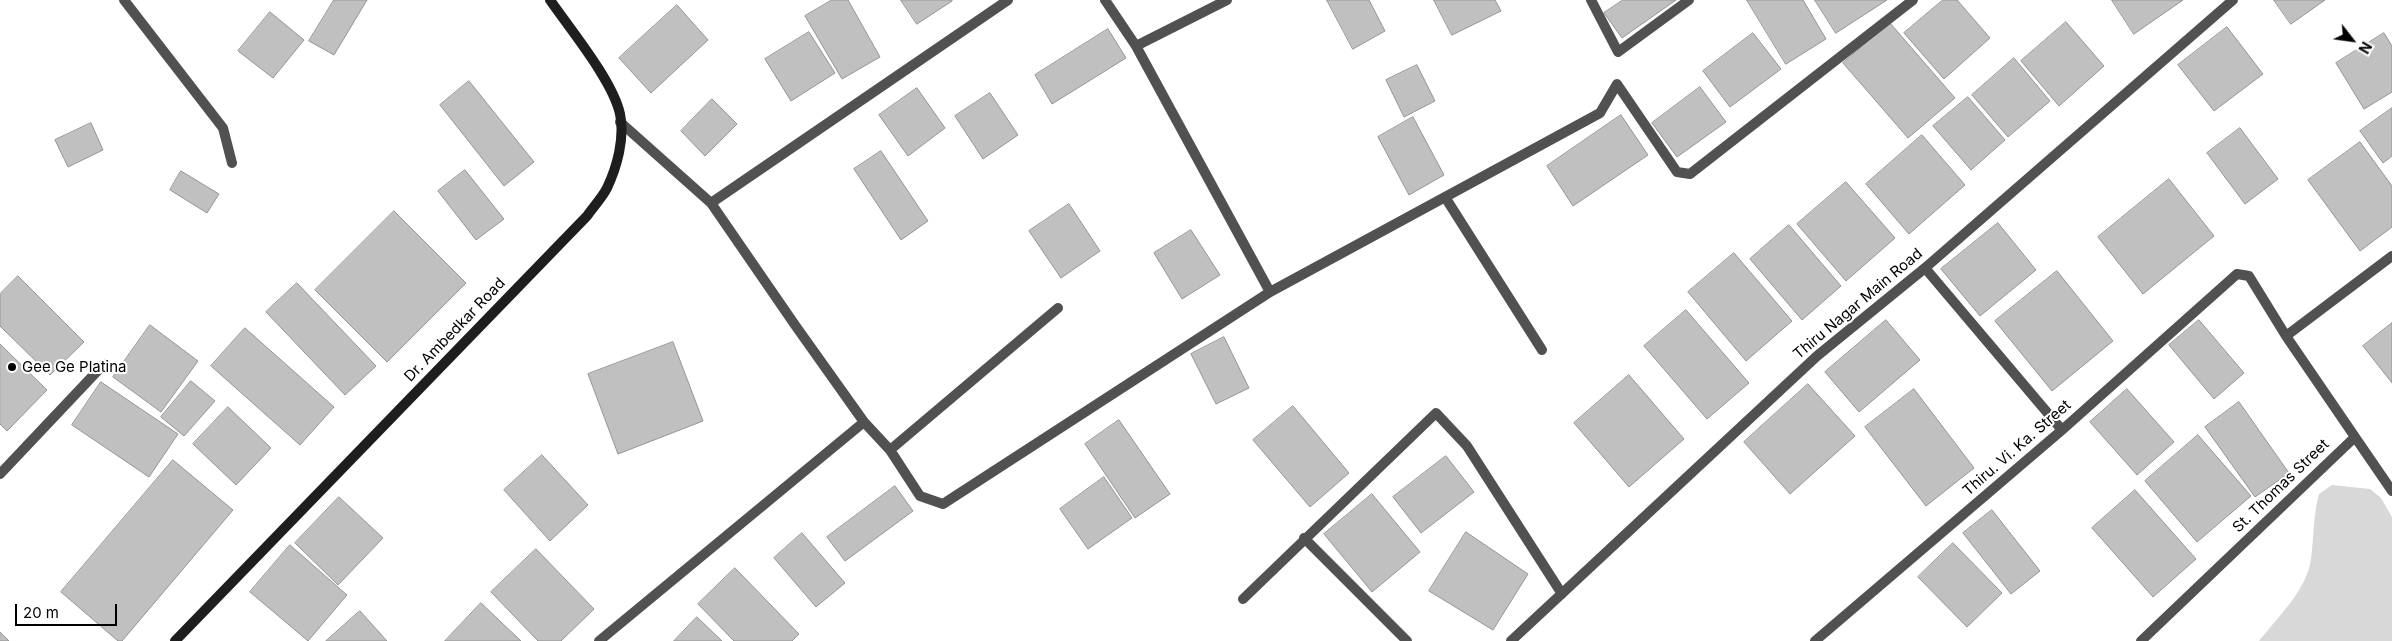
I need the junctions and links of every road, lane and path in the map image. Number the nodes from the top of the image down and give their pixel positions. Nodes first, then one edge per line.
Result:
1 (124, 0) edge
2 (550, 0) edge
3 (1008, 0) edge
4 (1105, 0) edge
5 (1227, 0) edge
6 (1591, 0) edge
7 (1689, 0) edge
8 (1913, 0) edge
9 (2233, 0) edge
10 (1136, 46) junction
11 (620, 122) junction
12 (232, 163) dead end
13 (1445, 197) junction
14 (711, 203) junction
15 (2392, 256) edge
16 (1925, 268) junction
17 (1270, 292) junction
18 (1058, 308) dead end
19 (2286, 336) junction
20 (1542, 350) dead end
21 (104, 364) dead end
22 (864, 422) junction
23 (2062, 430) junction
24 (2355, 437) junction
25 (890, 450) junction
26 (0, 474) edge
27 (2392, 492) edge
28 (1304, 538) junction
29 (1562, 594) junction
30 (1243, 599) dead end
31 (175, 641) edge
32 (599, 641) edge
33 (1407, 641) edge
34 (1511, 641) edge
35 (1816, 641) edge
36 (2140, 641) edge

1 - 12 street
2 - 11 street, Dr. Ambedkar Road
3 - 14 street
4 - 10 street
5 - 10 street
6 - 7 street
8 - 13 street
9 - 16 street, Thiru Nagar Main Road
10 - 17 street
11 - 14 street
11 - 31 street, Dr. Ambedkar Road
13 - 17 street
13 - 20 street
14 - 22 street
15 - 19 street
16 - 23 street
16 - 29 street, Thiru Nagar Main Road
17 - 25 street
18 - 25 street
19 - 23 street, Thiru. Vi. Ka. Street
19 - 24 street
21 - 26 street
22 - 25 street
22 - 32 street
23 - 35 street, Thiru. Vi. Ka. Street
24 - 27 street
24 - 36 street, St. Thomas Street
28 - 29 street
28 - 30 street
28 - 33 street
29 - 34 street, Thiru Nagar Main Road

